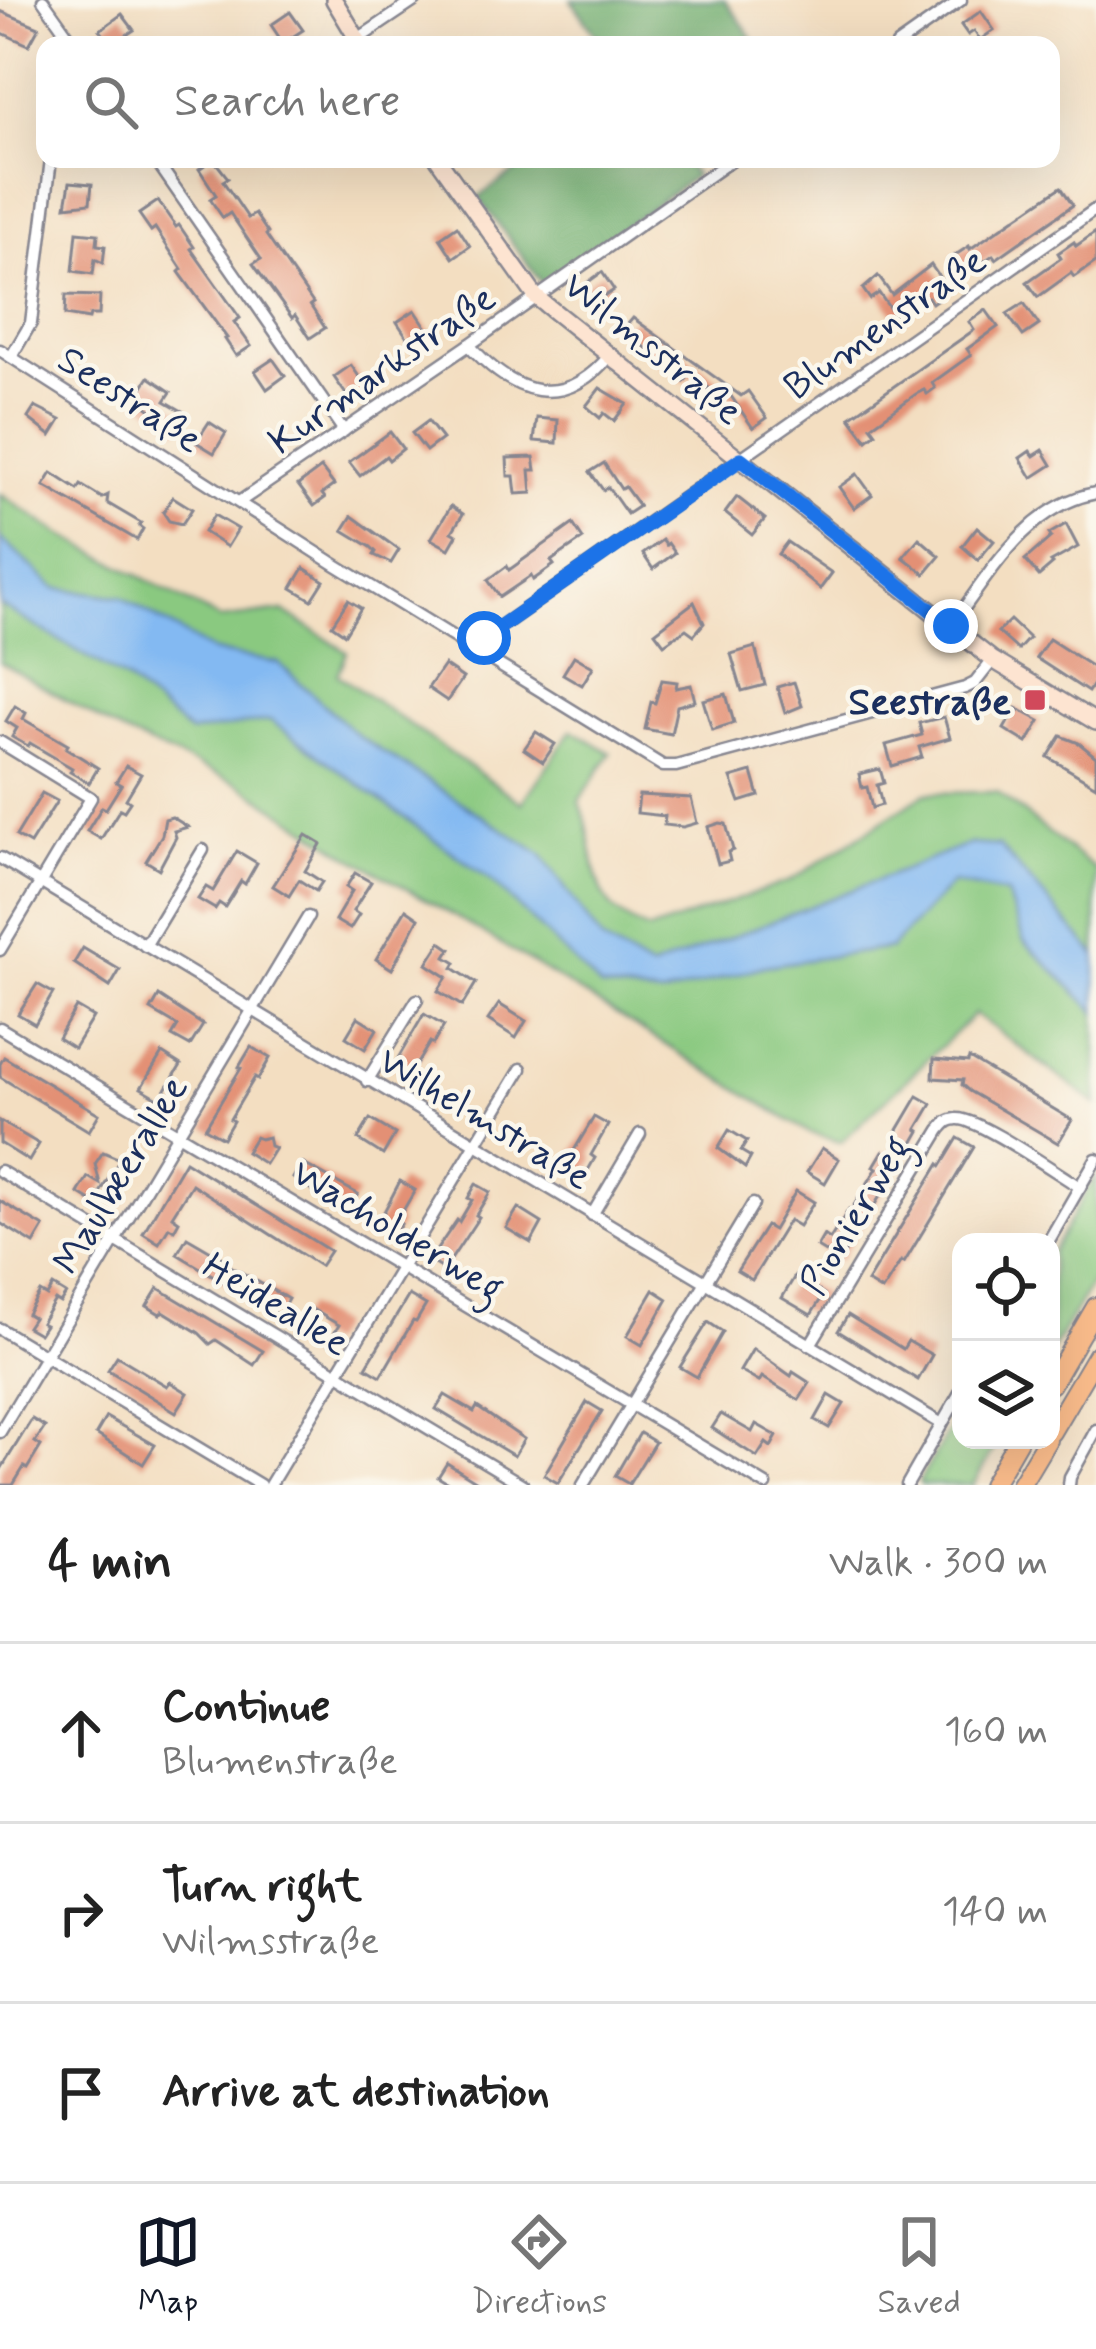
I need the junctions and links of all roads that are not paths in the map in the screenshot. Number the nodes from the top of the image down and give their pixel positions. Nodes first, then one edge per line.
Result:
1 (43, 0) edge
2 (334, 0) edge
3 (416, 0) edge
4 (961, 0) edge
5 (69, 36) edge
6 (355, 36) edge
7 (367, 36) edge
8 (910, 36) edge
9 (50, 168) edge
10 (161, 168) edge
11 (444, 168) edge
12 (720, 168) edge
13 (1096, 209) edge
14 (536, 297) junction
15 (470, 345) junction
16 (6, 353) edge
17 (610, 356) junction
18 (344, 431) junction
19 (741, 459) junction
20 (1096, 493) edge
21 (239, 502) junction
22 (951, 626) junction
23 (470, 648) junction
24 (994, 660) junction
25 (1096, 722) edge
26 (0, 742) edge
27 (203, 850) dead end
28 (0, 858) edge
29 (40, 882) junction
30 (308, 917) dead end
31 (145, 946) junction
32 (0, 950) edge
33 (417, 1000) dead end
34 (253, 1010) junction
35 (0, 1028) edge
36 (521, 1069) dead end
37 (367, 1081) junction
38 (178, 1133) junction
39 (640, 1134) dead end
40 (475, 1145) junction
41 (1096, 1159) edge
42 (0, 1171) edge
43 (1080, 1187) junction
44 (753, 1204) dead end
45 (592, 1215) junction
46 (1053, 1233) edge
47 (114, 1240) junction
48 (402, 1266) junction
49 (706, 1283) junction
50 (1096, 1307) edge
51 (0, 1329) edge
52 (810, 1345) junction
53 (45, 1356) junction
54 (1096, 1356) edge
55 (1060, 1369) edge
56 (336, 1373) junction
57 (633, 1403) junction
58 (952, 1407) edge
59 (1060, 1417) edge
60 (942, 1424) junction
61 (1096, 1430) edge
62 (0, 1432) edge
63 (1013, 1449) edge
64 (1041, 1449) edge
65 (260, 1485) edge
66 (270, 1485) edge
67 (523, 1485) edge
68 (583, 1485) edge
69 (766, 1485) edge
70 (907, 1485) edge
71 (992, 1485) edge
72 (1020, 1485) edge
73 (1069, 1485) edge

1 - 5 street
2 - 6 street
3 - 7 street
4 - 8 street
9 - 16 street
10 - 18 street
11 - 14 street, Wilmsstraße
12 - 14 street, Kurmarkstraße
13 - 19 street, Blumenstraße
14 - 15 street, Kurmarkstraße
14 - 17 street, Wilmsstraße
15 - 17 street
15 - 18 street, Kurmarkstraße
16 - 21 street, Seestraße
17 - 19 street, Wilmsstraße
18 - 21 street, Kurmarkstraße
19 - 22 street, Wilmsstraße
19 - 23 street, Blumenstraße
20 - 22 street
21 - 23 street, Seestraße
22 - 24 street, Wilmsstraße
23 - 24 street, Seestraße
24 - 25 street, Wilmsstraße
26 - 29 street
27 - 31 street
28 - 29 street, Wilhelmstraße
29 - 31 street, Wilhelmstraße
29 - 32 street
30 - 34 street, Maulbeerallee
31 - 34 street, Wilhelmstraße
33 - 37 street
34 - 37 street, Wilhelmstraße
34 - 38 street, Maulbeerallee
35 - 38 street, Wacholderweg
36 - 40 street
37 - 40 street, Wilhelmstraße
38 - 47 street, Maulbeerallee
38 - 48 street, Wacholderweg
39 - 45 street
40 - 45 street, Wilhelmstraße
40 - 48 street
41 - 43 street
42 - 47 street, Heideallee
43 - 46 street
43 - 52 street, Pionierweg
44 - 49 street
45 - 49 street, Wilhelmstraße
47 - 53 street, Maulbeerallee
47 - 56 street, Heideallee
48 - 56 street
48 - 57 street, Wacholderweg
49 - 52 street, Wilhelmstraße
49 - 57 street
50 - 55 highway
51 - 53 street
52 - 60 street, Wilhelmstraße
53 - 62 street, Maulbeerallee
53 - 65 street
54 - 59 highway
56 - 66 street
56 - 67 street, Heideallee
57 - 68 street
57 - 69 street, Wacholderweg
58 - 60 street
60 - 70 street
61 - 73 street
63 - 71 highway
64 - 72 highway

